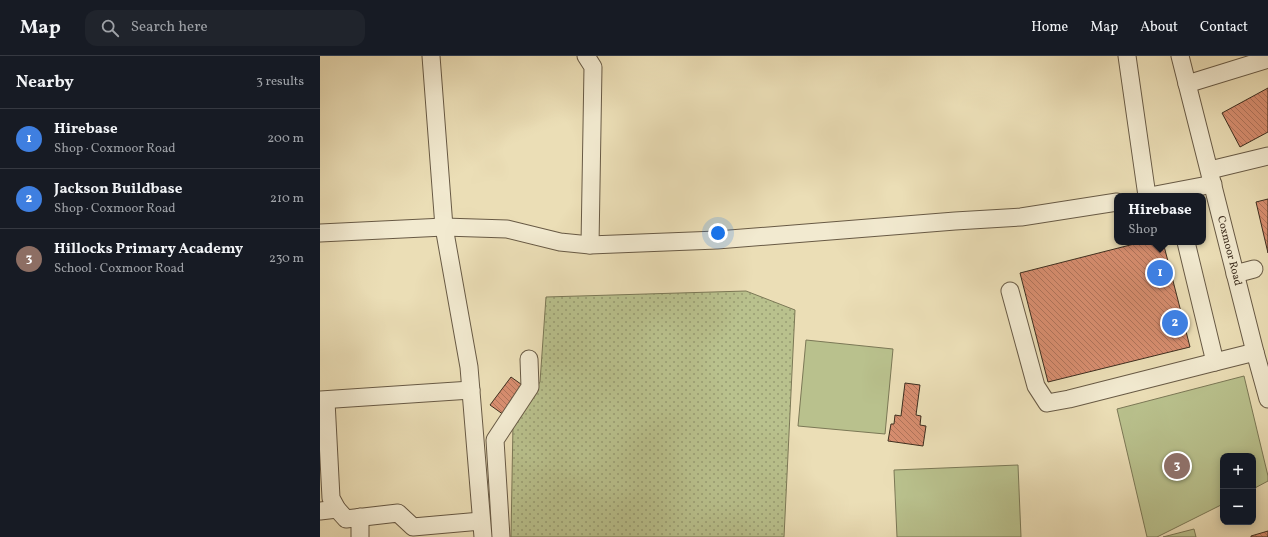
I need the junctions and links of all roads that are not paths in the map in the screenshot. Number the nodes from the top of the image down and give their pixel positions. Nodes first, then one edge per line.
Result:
1 (431, 56) edge
2 (586, 56) edge
3 (1127, 56) edge
4 (1180, 56) edge
5 (1268, 59) edge
6 (1187, 84) junction
7 (1268, 156) edge
8 (1211, 177) junction
9 (1147, 193) edge
10 (1160, 193) edge
11 (1114, 202) edge
12 (444, 227) junction
13 (320, 233) edge
14 (590, 245) junction
15 (1187, 245) edge
16 (1254, 269) dead end
17 (1235, 274) junction
18 (1010, 291) dead end
19 (1255, 352) junction
20 (529, 360) dead end
21 (1215, 362) junction
22 (1265, 374) edge
23 (471, 390) junction
24 (1268, 399) edge
25 (323, 400) edge
26 (337, 509) junction
27 (320, 510) edge
28 (360, 518) junction
29 (482, 529) edge
30 (360, 537) edge
31 (501, 537) edge

1 - 12 street
2 - 14 street
3 - 9 street
4 - 6 street, Coxmoor Road
5 - 6 street
6 - 8 street, Coxmoor Road
7 - 8 street
8 - 10 street
8 - 17 street, Coxmoor Road
11 - 14 street
12 - 13 street
12 - 14 street
12 - 23 street
15 - 21 street
16 - 17 street
17 - 19 street, Coxmoor Road
18 - 21 street
19 - 21 street
19 - 22 street, Coxmoor Road
20 - 31 street
22 - 24 street, Coxmoor Road
23 - 25 street
23 - 29 street
25 - 26 street
26 - 27 street
26 - 28 street
28 - 29 street
28 - 30 street

